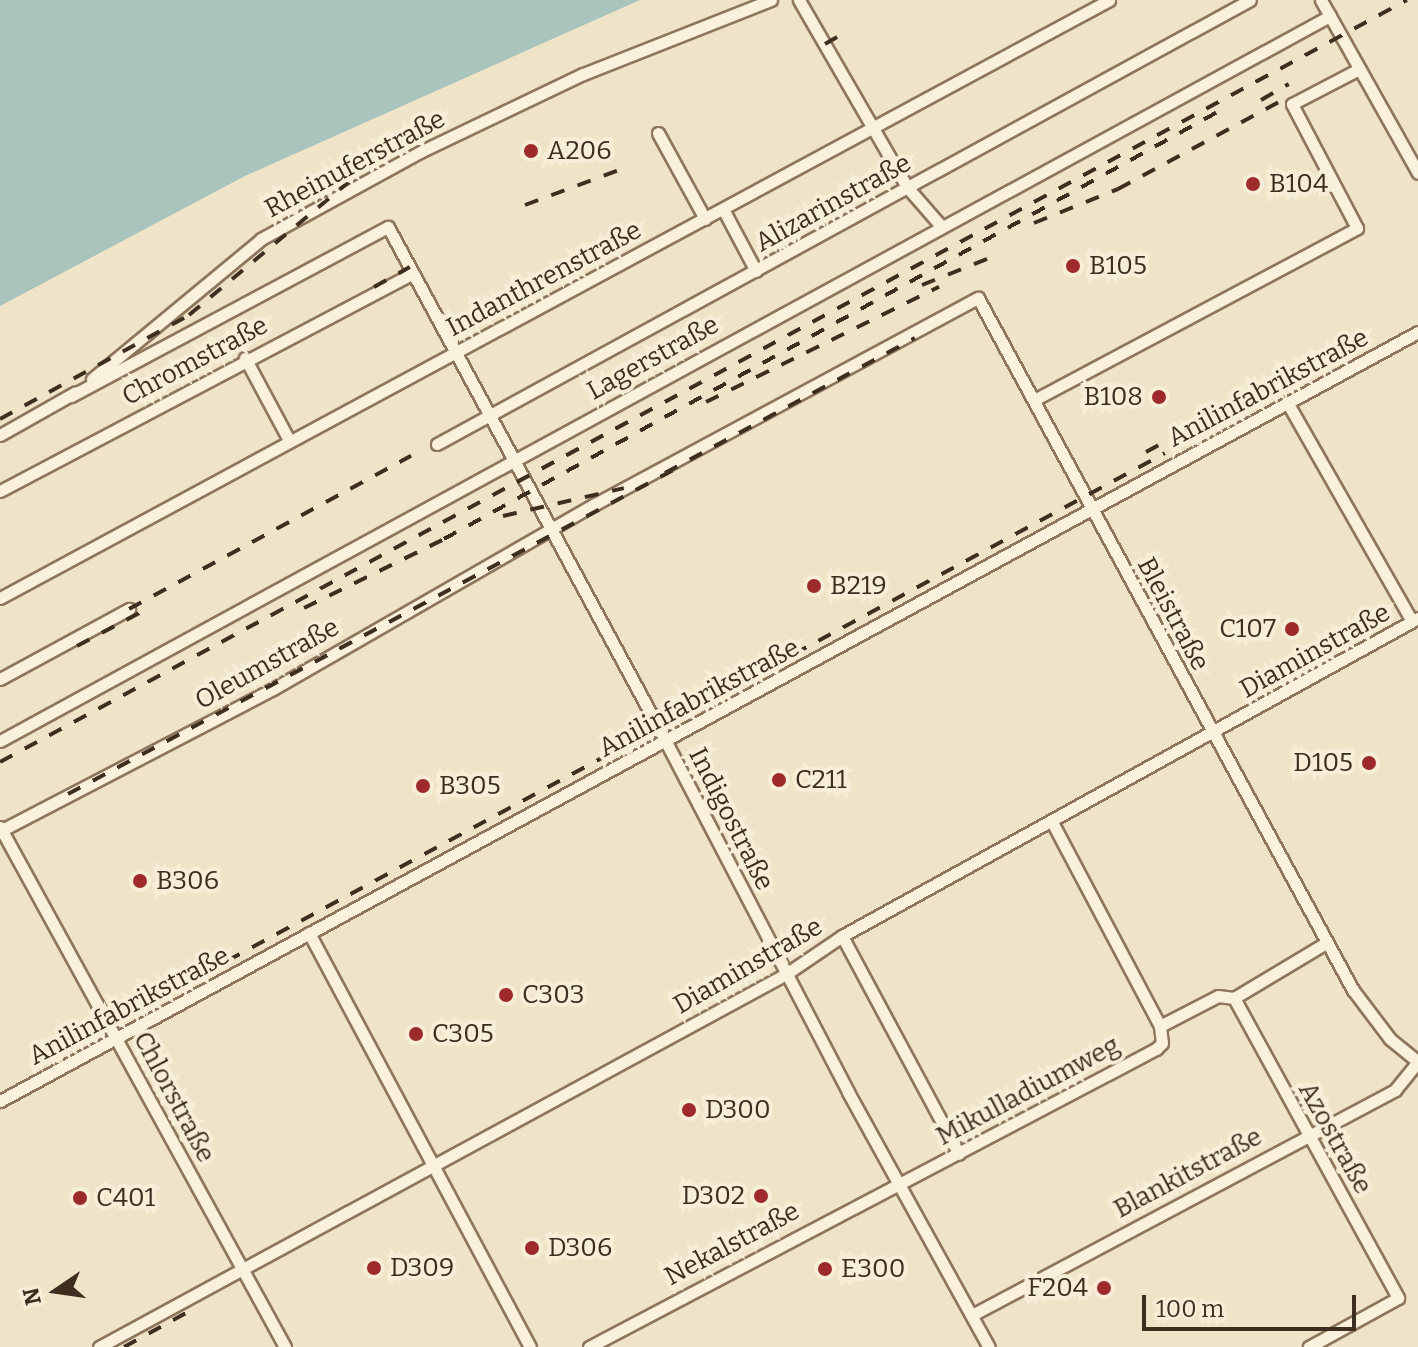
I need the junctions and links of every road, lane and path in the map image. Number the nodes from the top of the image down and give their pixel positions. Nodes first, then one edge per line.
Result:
1 (771, 0) edge
2 (799, 0) edge
3 (1109, 0) edge
4 (1250, 0) edge
5 (1321, 0) edge
6 (1330, 16) junction
7 (1359, 69) junction
8 (875, 130) junction
9 (658, 133) dead end
10 (1418, 173) edge
11 (907, 187) junction
12 (723, 209) junction
13 (705, 219) junction
14 (941, 226) junction
15 (756, 271) junction
16 (413, 273) junction
17 (978, 298) joint
18 (1418, 332) edge
19 (454, 351) junction
20 (245, 358) junction
21 (71, 396) junction
22 (1034, 400) junction
23 (1287, 402) junction
24 (490, 417) junction
25 (0, 435) edge
26 (289, 440) junction
27 (437, 444) dead end
28 (514, 461) junction
29 (0, 491) edge
30 (1091, 509) junction
31 (550, 530) junction
32 (0, 598) edge
33 (129, 609) dead end
34 (1415, 620) edge
35 (0, 679) edge
36 (1213, 734) junction
37 (665, 740) junction
38 (0, 741) edge
39 (1052, 822) junction
40 (1, 829) edge
41 (309, 933) junction
42 (842, 936) junction
43 (1326, 943) junction
44 (786, 974) junction
45 (1234, 998) junction
46 (1160, 1026) junction
47 (117, 1037) junction
48 (1418, 1062) edge
49 (0, 1101) edge
50 (1308, 1134) junction
51 (959, 1154) junction
52 (433, 1166) junction
53 (897, 1181) junction
54 (242, 1270) junction
55 (972, 1315) junction
56 (99, 1347) edge
57 (285, 1347) edge
58 (530, 1347) edge
59 (589, 1347) edge
60 (989, 1347) edge
61 (1309, 1347) edge

1 - 21 street, Rheinuferstraße
2 - 8 street
3 - 8 street, Indanthrenstraße
4 - 11 street, Alizarinstraße
5 - 6 street
6 - 7 street
6 - 14 street, Lagerstraße
7 - 10 street
7 - 22 street
8 - 11 street
8 - 12 street, Indanthrenstraße
9 - 13 street
11 - 14 street
11 - 15 street, Alizarinstraße
12 - 13 street, Indanthrenstraße
12 - 15 street
13 - 19 street, Indanthrenstraße
14 - 28 street, Lagerstraße
15 - 24 street, Alizarinstraße
16 - 19 street, Indigostraße
16 - 20 street, Chromstraße
16 - 21 street, Indigostraße
17 - 22 street, Bleistraße
17 - 31 street, Oleumstraße
18 - 23 street, Anilinfabrikstraße
19 - 24 street, Indigostraße
19 - 26 street, Indanthrenstraße
20 - 26 street
20 - 29 street, Chromstraße
21 - 25 street, Rheinuferstraße
22 - 30 street, Bleistraße
23 - 30 street, Anilinfabrikstraße
23 - 34 street
24 - 27 street, Alizarinstraße
24 - 28 street, Indigostraße
26 - 32 street, Indanthrenstraße
28 - 31 street, Indigostraße
28 - 38 street, Lagerstraße
30 - 36 street, Bleistraße
30 - 37 street, Anilinfabrikstraße
31 - 37 street, Indigostraße
31 - 40 street, Oleumstraße
33 - 35 street
34 - 36 street, Diaminstraße
36 - 39 street, Diaminstraße
36 - 43 street, Bleistraße
37 - 41 street, Anilinfabrikstraße
37 - 44 street, Indigostraße
39 - 42 street, Diaminstraße
39 - 46 street
40 - 47 street, Chlorstraße
41 - 47 street, Anilinfabrikstraße
41 - 52 street
42 - 44 street, Diaminstraße
42 - 51 street
43 - 45 street
43 - 48 street, Bleistraße
44 - 52 street, Diaminstraße
44 - 53 street, Indigostraße
45 - 46 street
45 - 50 street, Azostraße
46 - 51 street, Mikulladiumweg
47 - 49 street, Anilinfabrikstraße
47 - 54 street, Chlorstraße
48 - 50 street, Blankitstraße
50 - 55 street, Blankitstraße
50 - 61 street, Azostraße
51 - 53 street, Mikulladiumweg
52 - 54 street, Diaminstraße
52 - 58 street
53 - 55 street, Indigostraße
53 - 59 street, Nekalstraße
54 - 56 street, Diaminstraße
54 - 57 street, Chlorstraße
55 - 60 street, Indigostraße

